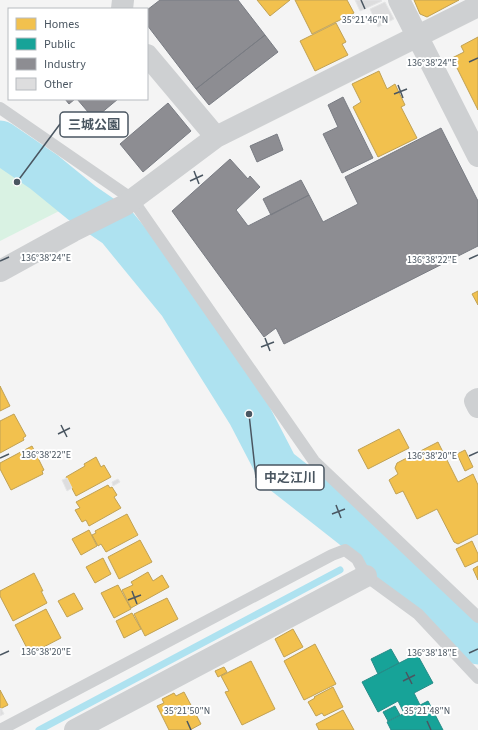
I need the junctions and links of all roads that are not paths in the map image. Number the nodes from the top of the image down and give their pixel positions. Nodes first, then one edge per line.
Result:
1 (399, 0) edge
2 (478, 6) edge
3 (417, 37) junction
4 (148, 56) edge
5 (0, 108) edge
6 (216, 137) junction
7 (478, 156) edge
8 (129, 202) junction
9 (0, 271) edge
10 (478, 399) edge
11 (478, 407) edge
12 (366, 576) junction
13 (478, 617) edge
14 (478, 678) edge
15 (0, 730) edge
16 (75, 730) edge

1 - 3 street
2 - 3 street
3 - 6 street
3 - 7 street
4 - 6 street
5 - 8 lane
6 - 8 street
8 - 9 street
8 - 13 lane
10 - 11 street
12 - 14 lane
12 - 15 lane
12 - 16 street

